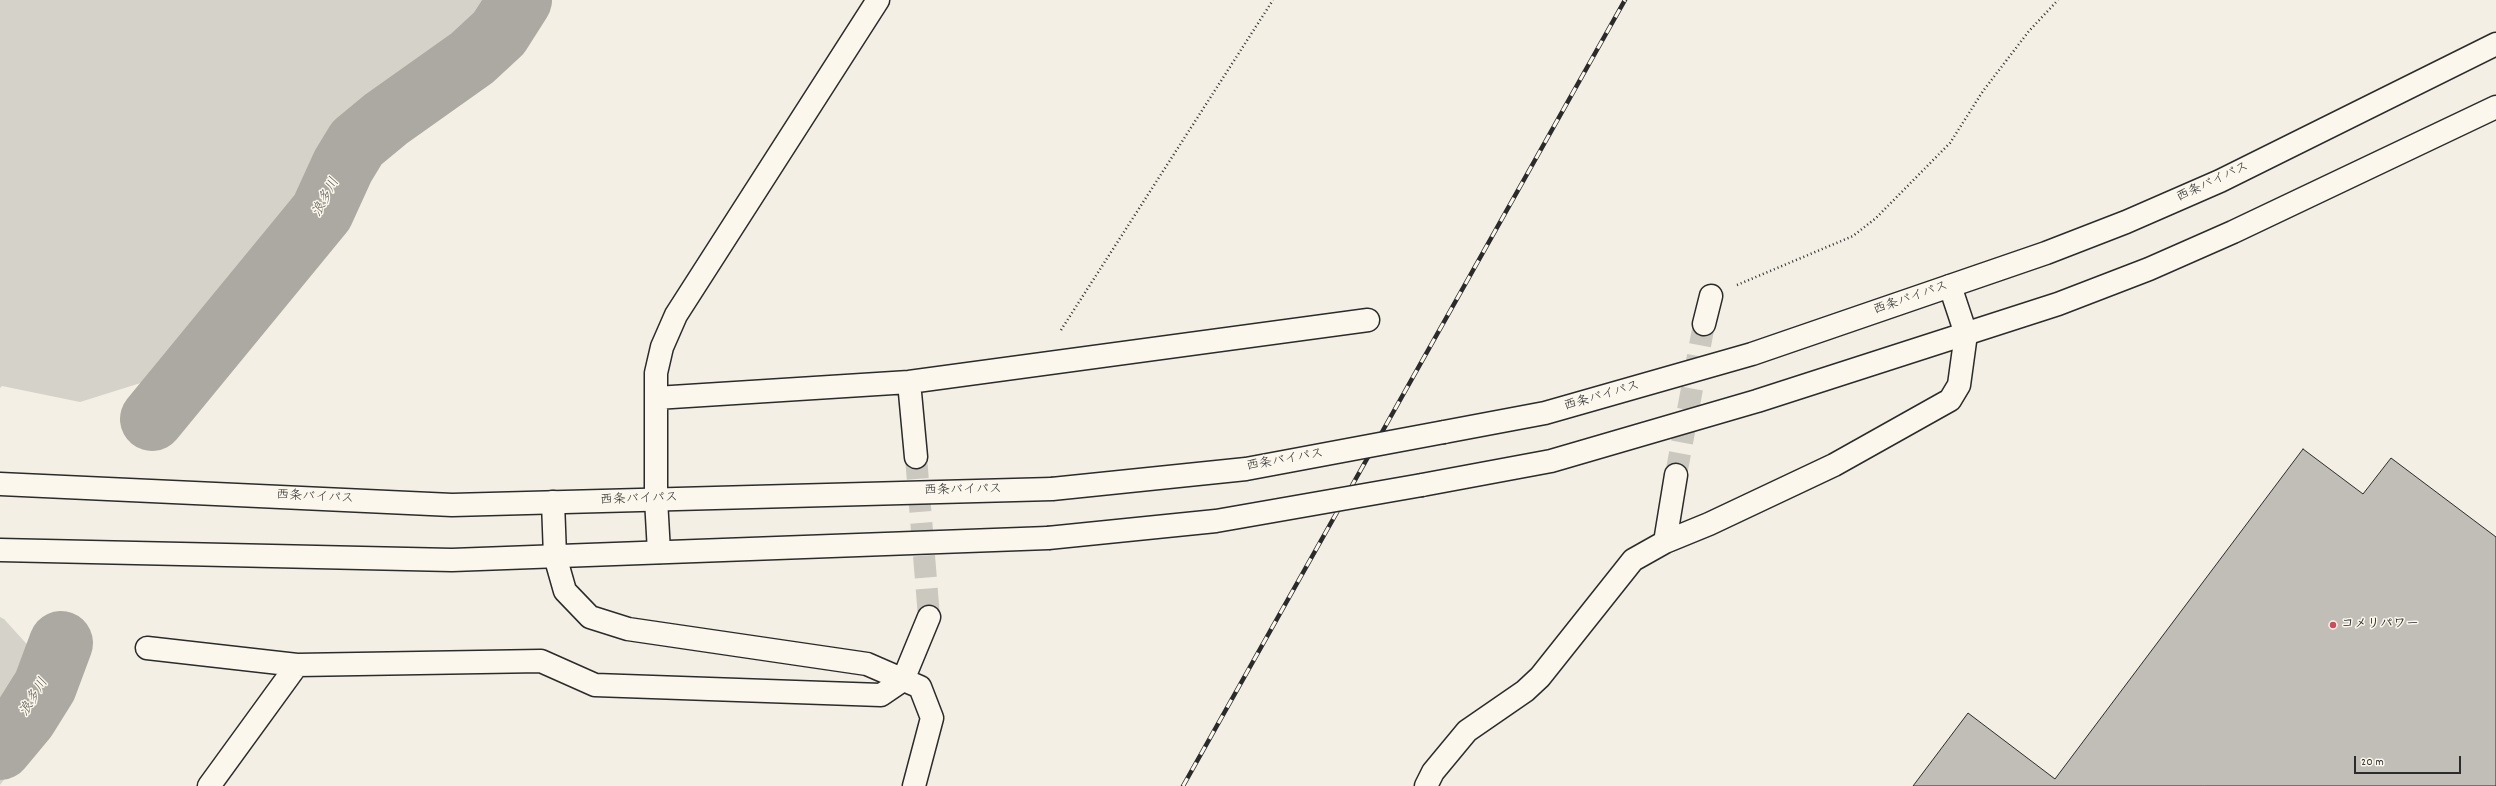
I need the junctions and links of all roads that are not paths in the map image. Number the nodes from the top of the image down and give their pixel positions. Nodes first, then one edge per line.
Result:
1 (878, 0) edge
2 (2496, 44) edge
3 (2496, 107) edge
4 (1950, 286) junction
5 (1711, 296) road end
6 (1368, 320) dead end
7 (1704, 324) tunnel mouth
8 (1966, 334) junction
9 (909, 382) junction
10 (656, 398) junction
11 (916, 457) tunnel mouth
12 (1676, 475) tunnel mouth
13 (0, 484) edge
14 (656, 499) junction
15 (553, 502) junction
16 (1665, 542) junction
17 (0, 550) edge
18 (659, 552) junction
19 (555, 556) junction
20 (929, 617) tunnel mouth
21 (147, 648) dead end
22 (297, 665) junction
23 (903, 680) junction
24 (209, 786) edge
25 (914, 786) edge
26 (1426, 786) edge

1 - 10 main road
2 - 4 main road, 西条バイパス
3 - 8 main road
4 - 8 main road
4 - 14 main road, 西条バイパス, bridge
5 - 7 main road
6 - 9 main road
8 - 16 main road
8 - 18 main road, bridge
9 - 10 main road
9 - 11 main road
10 - 14 main road
12 - 16 main road
13 - 15 main road, 西条バイパス
14 - 15 main road, 西条バイパス
14 - 18 main road
15 - 19 main road
16 - 26 main road
17 - 19 main road
18 - 19 main road
19 - 23 main road
20 - 23 main road
21 - 22 main road
22 - 23 main road
22 - 24 main road
23 - 25 main road

